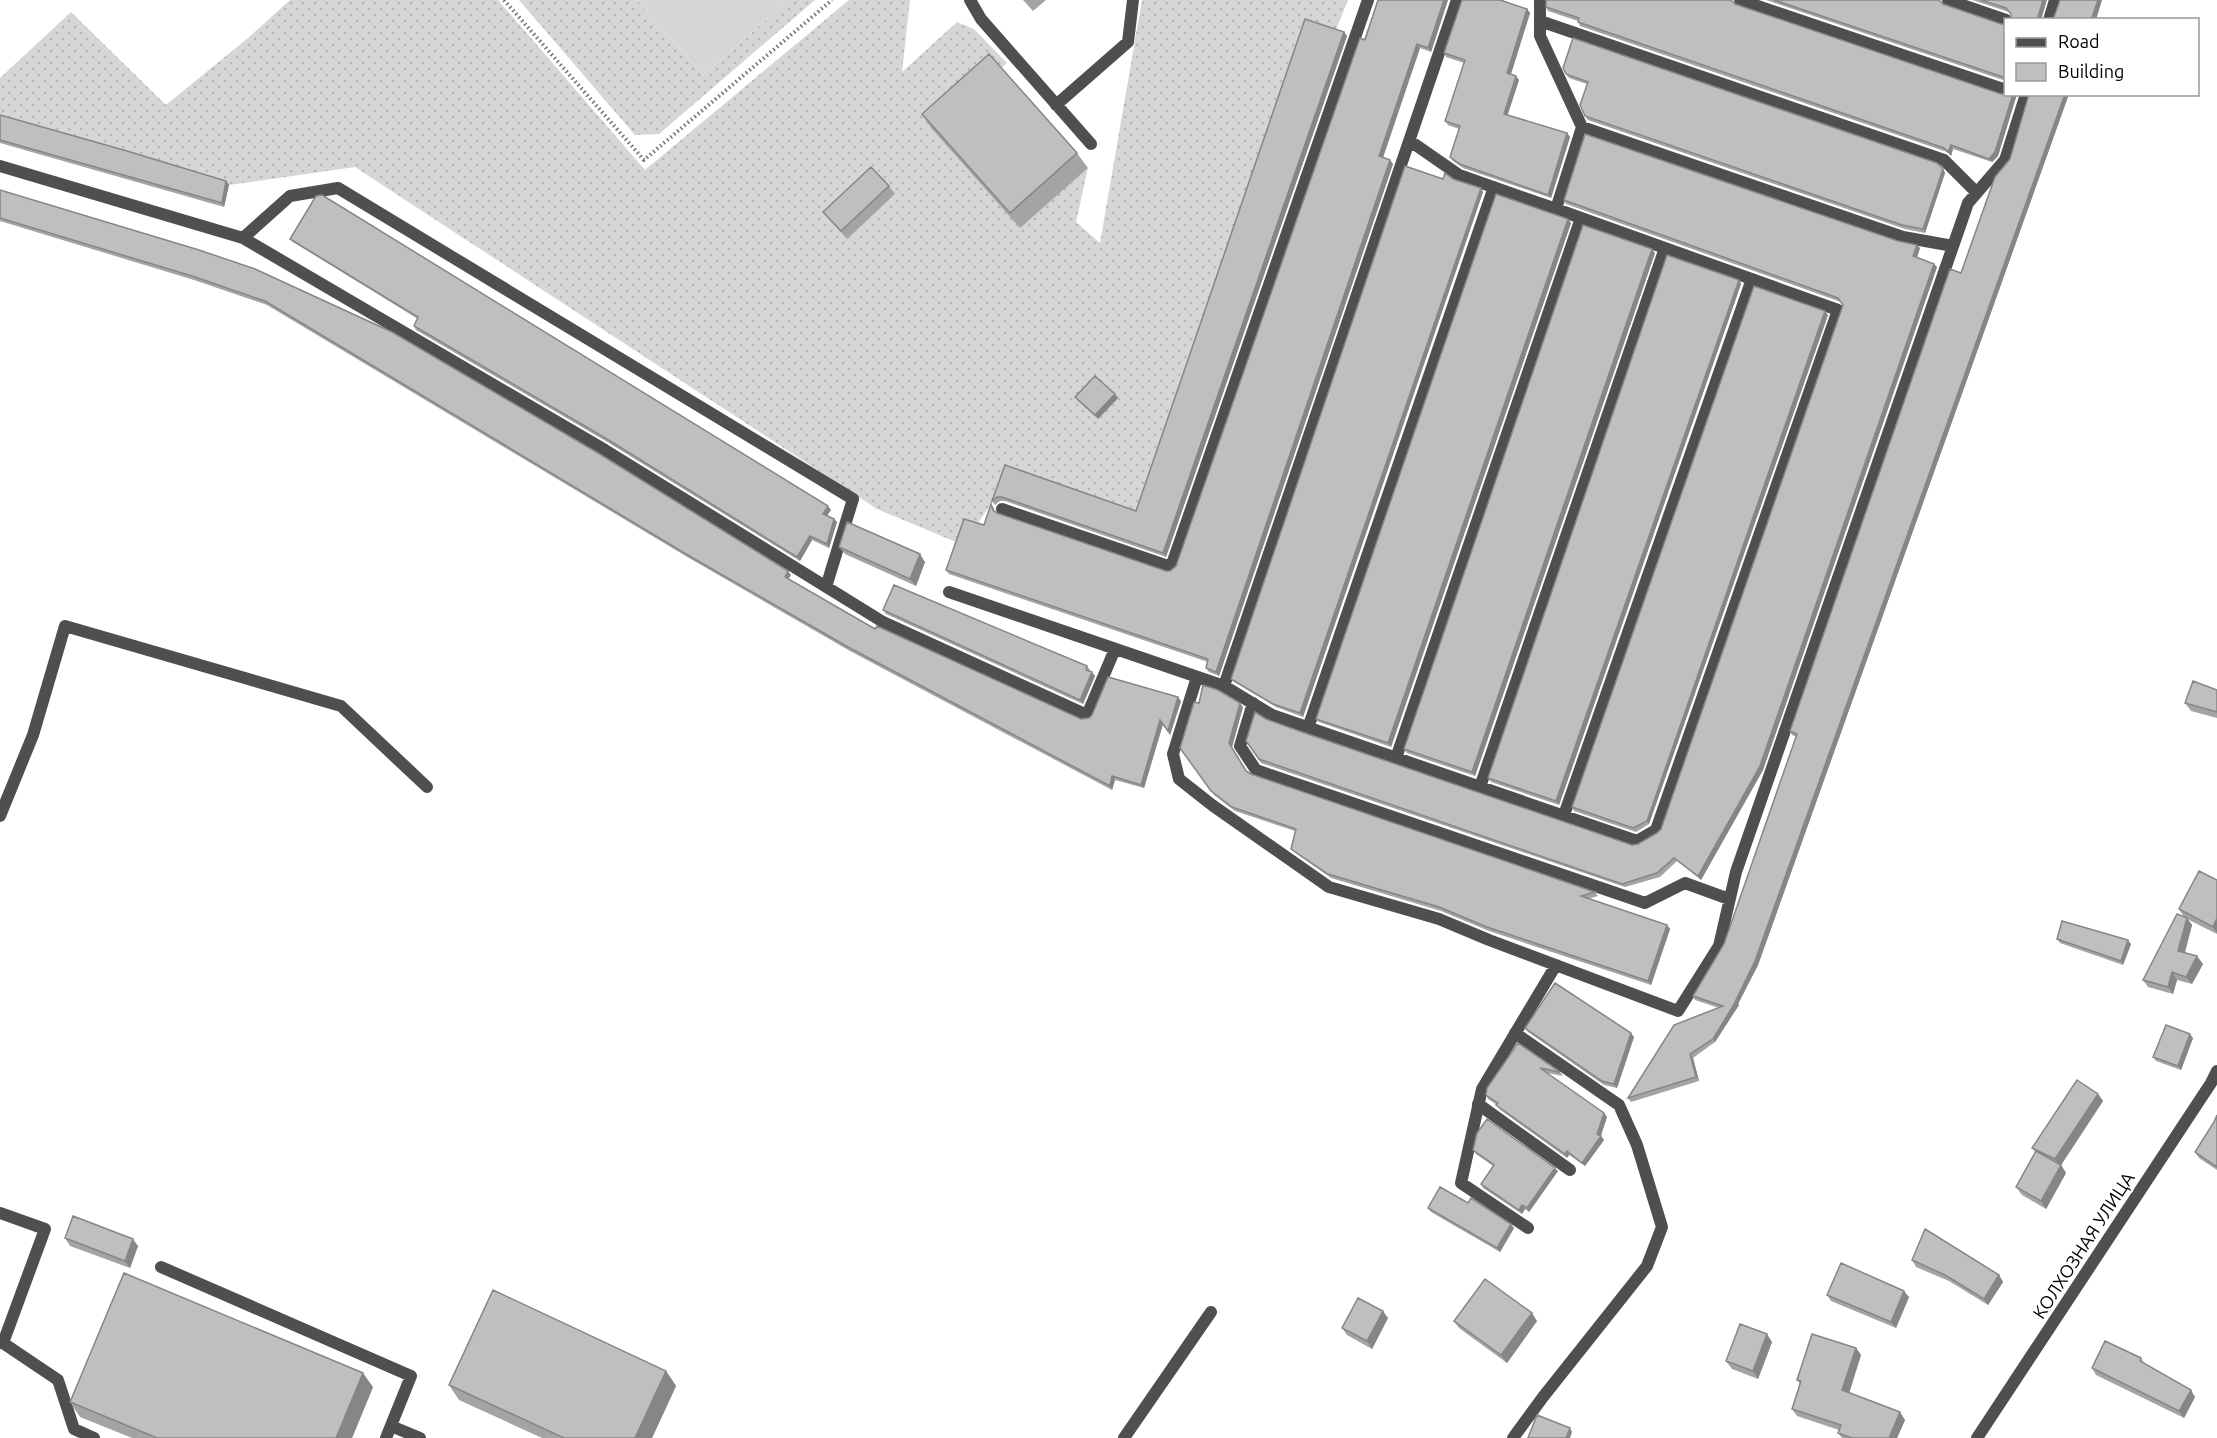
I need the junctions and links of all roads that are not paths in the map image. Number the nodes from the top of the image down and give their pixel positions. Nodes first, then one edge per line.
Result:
1 (970, 0) edge
2 (1133, 0) edge
3 (1368, 0) edge
4 (1458, 0) edge
5 (1540, 0) edge
6 (1740, 0) edge
7 (1948, 0) edge
8 (2055, 0) edge
9 (2050, 18) edge
10 (2004, 19) edge
11 (1540, 21) junction
12 (2004, 89) edge
13 (2023, 96) edge
14 (1056, 105) junction
15 (1582, 127) junction
16 (1410, 141) junction
17 (1091, 144) dead end
18 (0, 166) edge
19 (1494, 187) junction
20 (1977, 193) junction
21 (1556, 209) junction
22 (1581, 218) junction
23 (243, 238) junction
24 (1953, 246) junction
25 (1665, 248) junction
26 (1752, 279) junction
27 (1002, 509) dead end
28 (826, 587) junction
29 (949, 592) dead end
30 (1115, 649) junction
31 (1197, 677) junction
32 (1224, 686) junction
33 (1253, 704) junction
34 (1308, 728) junction
35 (1396, 758) junction
36 (1480, 786) junction
37 (427, 787) dead end
38 (1564, 815) junction
39 (0, 816) edge
40 (1730, 899) junction
41 (1556, 965) junction
42 (1515, 1034) junction
43 (2217, 1071) edge
44 (1478, 1104) junction
45 (1570, 1170) dead end
46 (0, 1213) edge
47 (1528, 1228) dead end
48 (161, 1267) dead end
49 (1211, 1312) dead end
50 (1, 1343) edge
51 (391, 1426) junction
52 (94, 1438) edge
53 (386, 1438) edge
54 (420, 1438) edge
55 (1124, 1438) edge
56 (1513, 1438) edge
57 (1977, 1438) edge

1 - 14 street
2 - 14 street
3 - 27 street
4 - 16 street
5 - 11 street
6 - 12 street
7 - 10 street
8 - 9 street
11 - 15 street
11 - 20 street
13 - 20 street
14 - 17 street
15 - 21 street
15 - 24 street
16 - 19 street
16 - 32 street
18 - 23 street
19 - 21 street
19 - 34 street
20 - 24 street
21 - 22 street
22 - 25 street
22 - 35 street
23 - 28 street
23 - 28 street
24 - 40 street
25 - 26 street
25 - 36 street
26 - 38 street
26 - 38 street
28 - 30 street
29 - 30 street
30 - 31 street
31 - 32 street
31 - 41 street
32 - 33 street
33 - 34 street
33 - 40 street
34 - 35 street
35 - 36 street
36 - 38 street
37 - 39 street
40 - 41 street
41 - 42 street
42 - 44 street
42 - 56 street
43 - 57 street, КОЛХОЗНАЯ УЛИЦА
44 - 45 street
44 - 47 street
46 - 50 street
48 - 51 street
49 - 55 street
50 - 52 street
51 - 53 street
51 - 54 street

